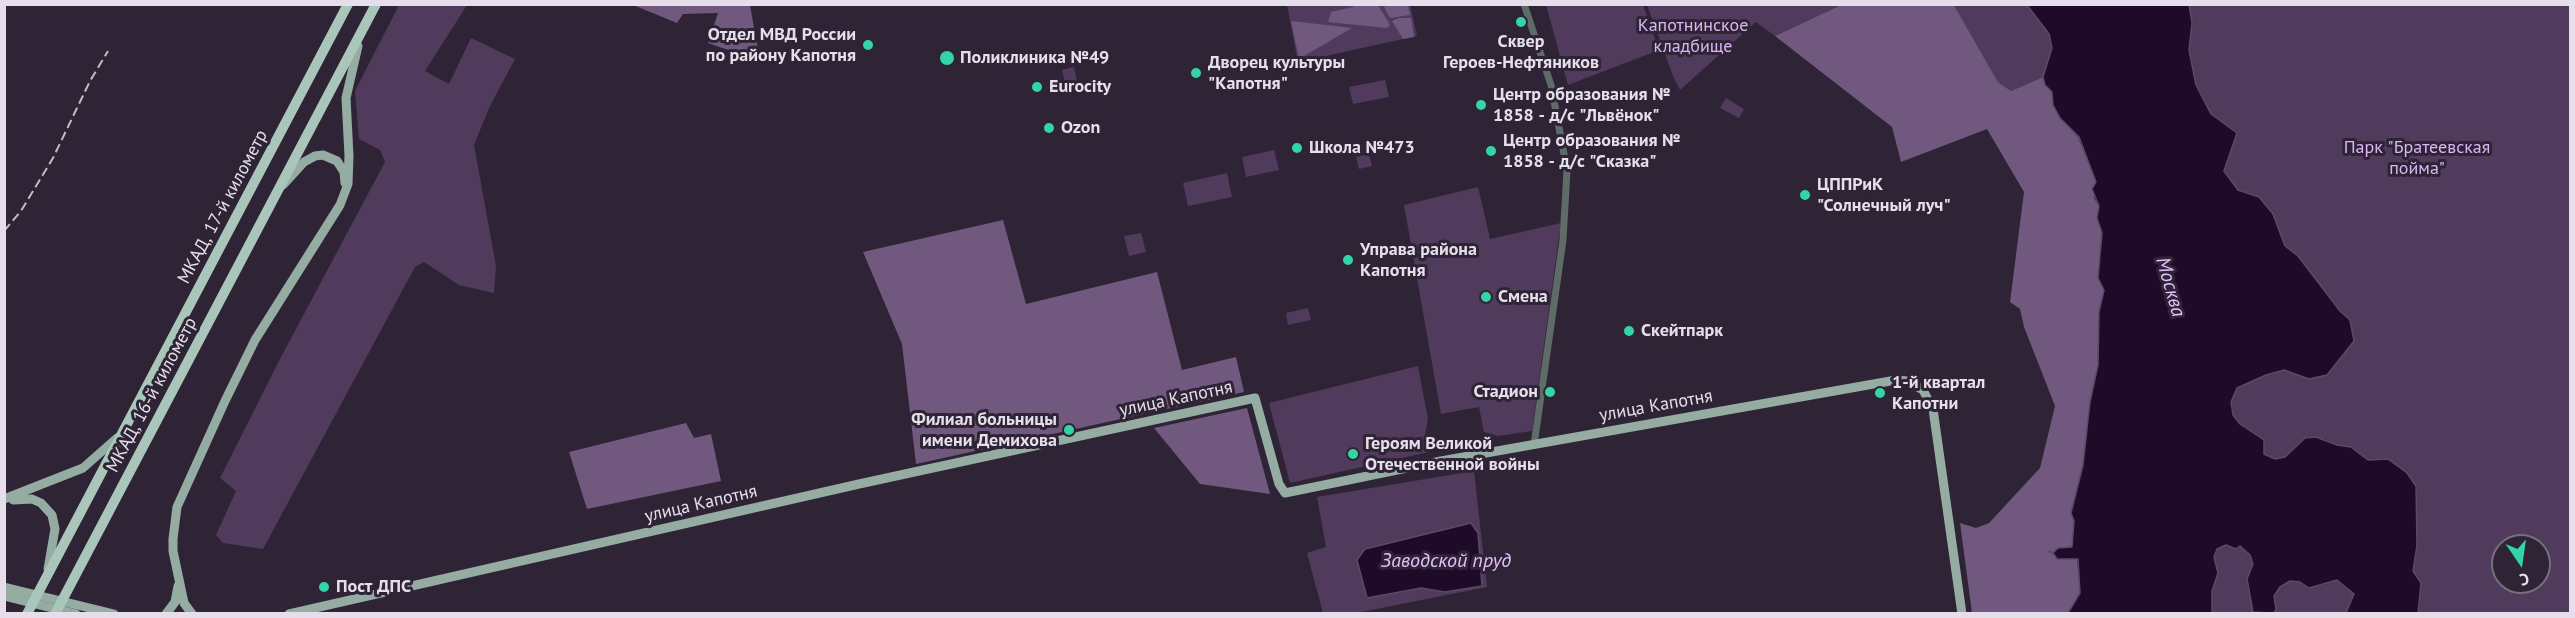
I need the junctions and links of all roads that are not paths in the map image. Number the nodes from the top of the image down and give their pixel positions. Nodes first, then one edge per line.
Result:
1 (348, 4) edge
2 (376, 4) edge
3 (1524, 4) edge
4 (363, 29) junction
5 (278, 191) junction
6 (345, 192) junction
7 (127, 425) junction
8 (1534, 445) junction
9 (4, 500) edge
10 (46, 579) junction
11 (178, 580) junction
12 (4, 587) edge
13 (4, 596) edge
14 (27, 614) edge
15 (55, 614) edge
16 (76, 614) edge
17 (114, 614) edge
18 (166, 614) edge
19 (192, 614) edge
20 (289, 614) edge
21 (1962, 614) edge

1 - 7 highway, МКАД, 17-й километр
2 - 4 highway
3 - 8 street
4 - 5 highway
4 - 6 main road
5 - 6 main road
5 - 15 highway, МКАД, 16-й километр
6 - 11 main road
7 - 9 main road
7 - 10 highway, МКАД, 16-й километр
8 - 20 main road, улица Капотня
8 - 21 main road, улица Капотня
9 - 10 main road
10 - 14 highway, МКАД, 16-й километр
11 - 18 main road
11 - 19 main road
12 - 17 main road
13 - 16 main road

